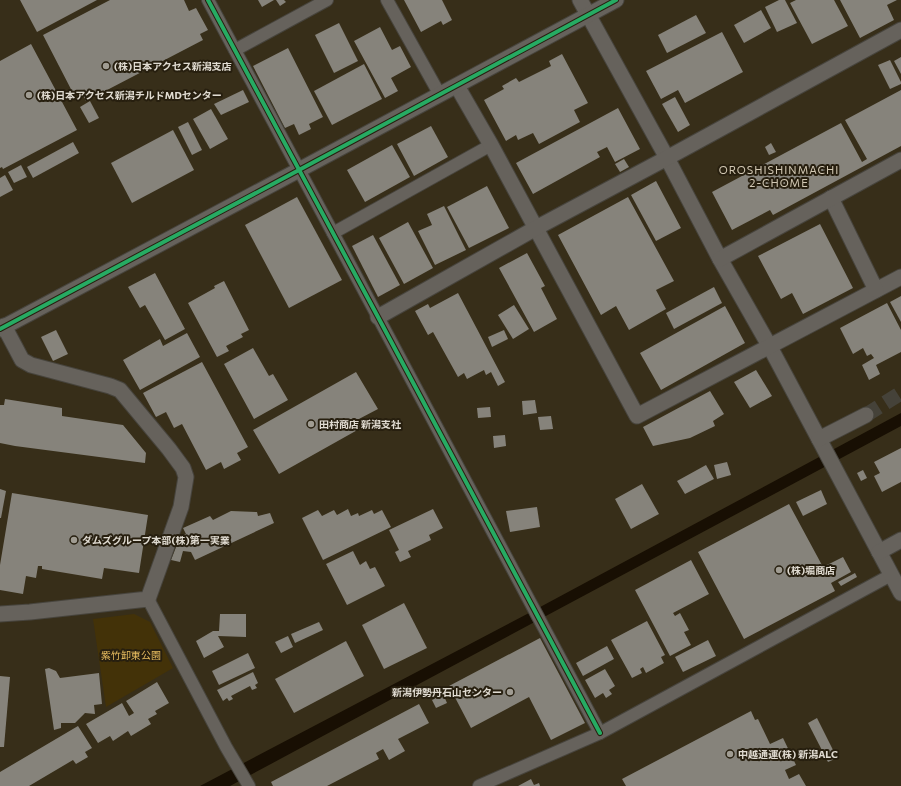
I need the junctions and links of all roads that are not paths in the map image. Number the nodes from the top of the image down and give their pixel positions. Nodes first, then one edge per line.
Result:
1 (208, 0) edge
2 (327, 0) edge
3 (387, 0) edge
4 (580, 0) edge
5 (616, 0) edge
6 (588, 15) junction
7 (901, 30) edge
8 (235, 50) junction
9 (457, 86) junction
10 (440, 95) junction
11 (491, 145) junction
12 (667, 158) junction
13 (901, 160) edge
14 (299, 170) junction
15 (831, 198) junction
16 (536, 228) junction
17 (333, 233) junction
18 (720, 259) junction
19 (901, 277) edge
20 (876, 290) junction
21 (378, 317) junction
22 (1, 325) edge
23 (770, 347) junction
24 (866, 415) tunnel mouth
25 (819, 439) junction
26 (901, 540) edge
27 (879, 552) junction
28 (891, 575) junction
29 (901, 593) edge
30 (148, 599) junction
31 (0, 614) edge
32 (600, 733) junction
33 (249, 786) edge
34 (479, 786) edge

1 - 8 street
2 - 8 street
3 - 10 street
4 - 6 street
5 - 6 street
6 - 9 street
6 - 12 street
7 - 12 street
8 - 14 street
9 - 10 street
9 - 11 street
10 - 14 street
11 - 16 street
11 - 17 street
12 - 16 street
12 - 18 street
13 - 15 street
14 - 17 street
14 - 22 street
15 - 18 street
15 - 20 street
16 - 21 street
16 - 23 street
17 - 21 street
18 - 23 street
19 - 20 street
20 - 23 street
21 - 32 street
22 - 30 street
23 - 25 street
24 - 25 street
25 - 27 street
26 - 27 street
27 - 28 street
28 - 29 street
28 - 32 street
30 - 31 street
30 - 33 street
32 - 34 street

